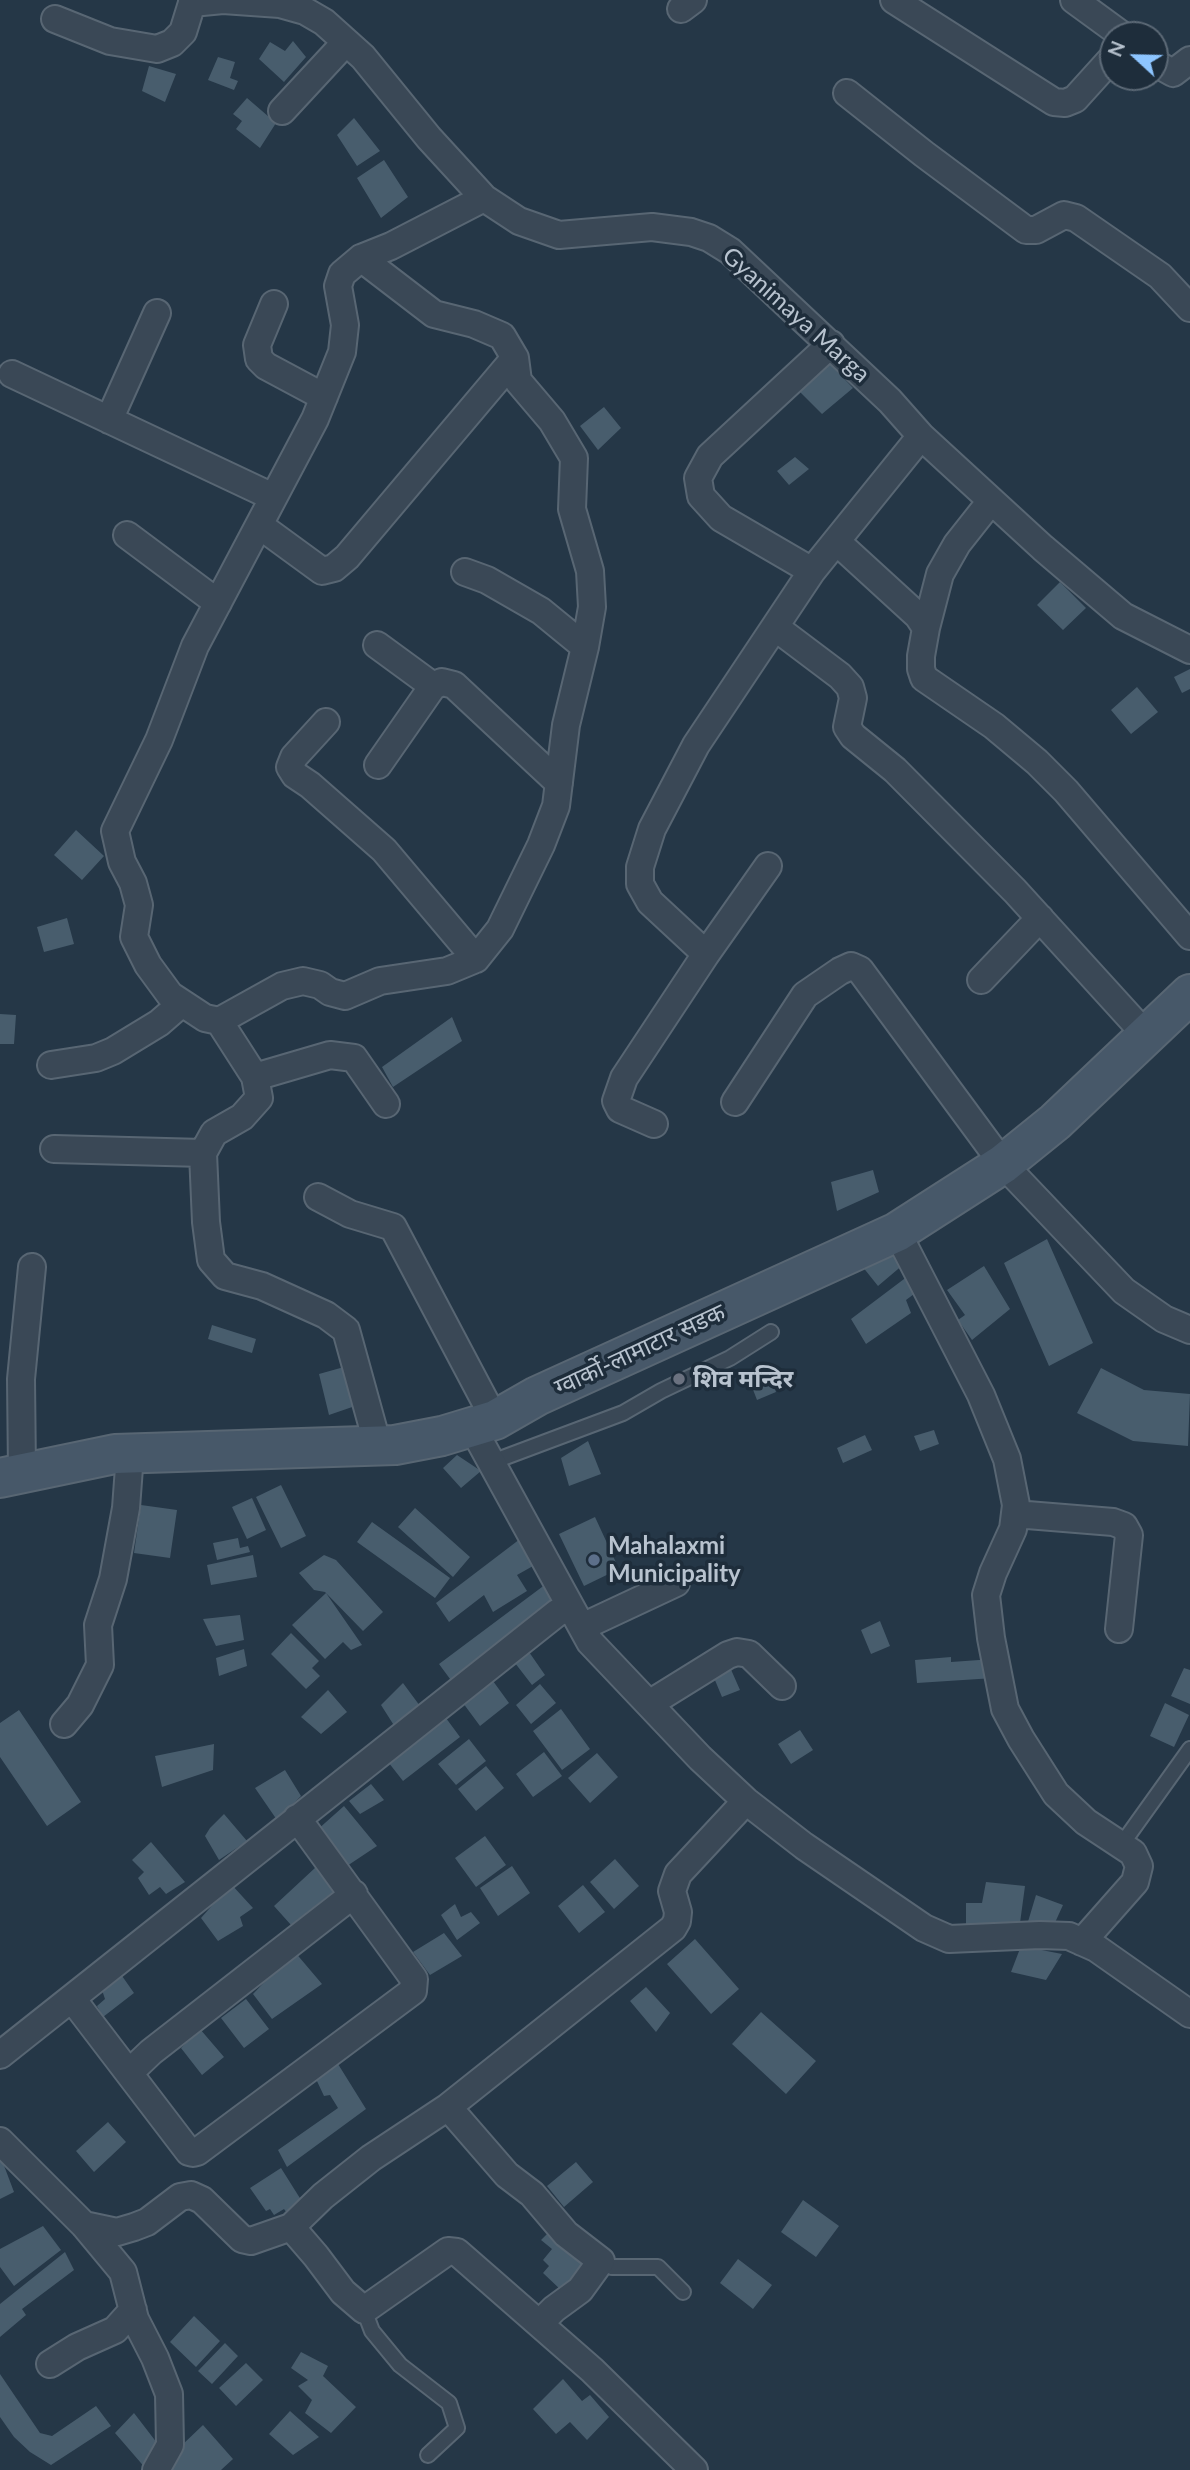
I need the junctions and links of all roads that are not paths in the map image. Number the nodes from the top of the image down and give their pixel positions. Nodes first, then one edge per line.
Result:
1 (894, 0) edge
2 (1074, 0) edge
3 (192, 2) edge
4 (55, 19) dead end
5 (1103, 21) edge
6 (346, 42) junction
7 (1189, 62) edge
8 (1169, 71) edge
9 (1099, 72) edge
10 (846, 93) dead end
11 (282, 111) dead end
12 (484, 198) junction
13 (361, 258) junction
14 (274, 304) dead end
15 (1190, 308) edge
16 (157, 313) dead end
17 (831, 344) junction
18 (515, 358) junction
19 (12, 374) dead end
20 (324, 397) junction
21 (109, 420) junction
22 (921, 436) junction
23 (274, 497) junction
24 (991, 500) junction
25 (259, 525) junction
26 (127, 535) dead end
27 (836, 541) junction
28 (465, 572) dead end
29 (811, 572) junction
30 (218, 603) junction
31 (775, 626) junction
32 (926, 628) junction
33 (377, 645) dead end
34 (585, 647) junction
35 (1190, 650) edge
36 (433, 685) junction
37 (326, 722) dead end
38 (378, 765) dead end
39 (559, 783) junction
40 (768, 866) dead end
41 (1040, 918) junction
42 (1190, 936) edge
43 (706, 954) junction
44 (476, 958) junction
45 (981, 980) dead end
46 (1190, 993) edge
47 (182, 1003) junction
48 (219, 1021) junction
49 (1146, 1035) junction
50 (51, 1065) dead end
51 (255, 1077) junction
52 (735, 1102) dead end
53 (386, 1104) dead end
54 (654, 1124) dead end
55 (54, 1149) dead end
56 (203, 1153) junction
57 (1003, 1164) junction
58 (318, 1196) dead end
59 (897, 1232) junction
60 (32, 1267) dead end
61 (1190, 1330) edge
62 (771, 1332) dead end
63 (483, 1424) junction
64 (378, 1446) junction
65 (130, 1454) junction
66 (492, 1462) junction
67 (11, 1475) edge
68 (1014, 1514) junction
69 (676, 1583) dead end
70 (575, 1617) junction
71 (1119, 1629) dead end
72 (782, 1686) dead end
73 (649, 1704) junction
74 (64, 1724) dead end
75 (1190, 1749) edge
76 (746, 1801) junction
77 (298, 1818) junction
78 (1122, 1844) junction
79 (354, 1894) junction
80 (1082, 1942) junction
81 (73, 2000) junction
82 (1190, 2014) edge
83 (0, 2056) edge
84 (130, 2071) junction
85 (448, 2107) junction
86 (0, 2141) edge
87 (84, 2225) junction
88 (291, 2227) junction
89 (601, 2261) junction
90 (683, 2292) dead end
91 (133, 2310) junction
92 (364, 2310) junction
93 (540, 2323) junction
94 (50, 2364) dead end
95 (428, 2455) dead end
96 (156, 2470) edge
97 (694, 2470) edge

1 - 9 street
2 - 5 street
3 - 4 street
3 - 6 street, Gyanimaya Marga
6 - 11 street
6 - 12 street, Gyanimaya Marga
7 - 8 street
10 - 15 street
12 - 13 street
12 - 17 street, Gyanimaya Marga
13 - 18 street
13 - 20 street
14 - 20 street
16 - 21 street
17 - 22 street, Gyanimaya Marga
17 - 29 street
18 - 25 street
18 - 34 street
19 - 21 street
20 - 23 street
21 - 23 street
22 - 24 street, Gyanimaya Marga
22 - 27 street
23 - 25 street
24 - 32 street
24 - 35 street, Gyanimaya Marga
25 - 30 street
26 - 30 street
27 - 29 street
27 - 32 street
28 - 34 street
29 - 31 street
30 - 47 street
31 - 41 street
31 - 43 street
32 - 42 street
33 - 36 street
34 - 39 street
36 - 38 street
36 - 39 street
37 - 44 street
39 - 44 street
40 - 43 street
41 - 45 street
41 - 49 street
43 - 54 street
44 - 48 street
46 - 49 main road, ग्वार्को-लामाटार सडक
47 - 48 street
47 - 50 street
48 - 51 street
49 - 57 main road, ग्वार्को-लामाटार सडक
51 - 53 street
51 - 56 street
52 - 57 street
55 - 56 street
56 - 64 street
57 - 59 main road, ग्वार्को-लामाटार सडक
57 - 61 street
58 - 63 street
59 - 63 main road, ग्वार्को-लामाटार सडक
59 - 68 street
60 - 67 street
62 - 66 lane
63 - 64 main road, ग्वार्को-लामाटार सडक
63 - 66 street
64 - 65 main road, ग्वार्को-लामाटार सडक
65 - 67 main road, ग्वार्को-लामाटार सडक
65 - 74 street
66 - 70 street
68 - 71 street
68 - 78 street
69 - 70 street
70 - 73 street
70 - 77 street
72 - 73 street
73 - 76 street
75 - 78 lane
76 - 80 street
76 - 85 street
77 - 79 street
77 - 81 street
78 - 80 street
79 - 84 street
79 - 84 street
80 - 82 street
81 - 83 street
81 - 84 street
85 - 88 street
85 - 89 street
86 - 87 street
87 - 88 street
87 - 91 street
88 - 92 street
89 - 90 lane
89 - 93 street
91 - 94 street
91 - 96 street
92 - 93 street
92 - 95 lane
93 - 97 street

